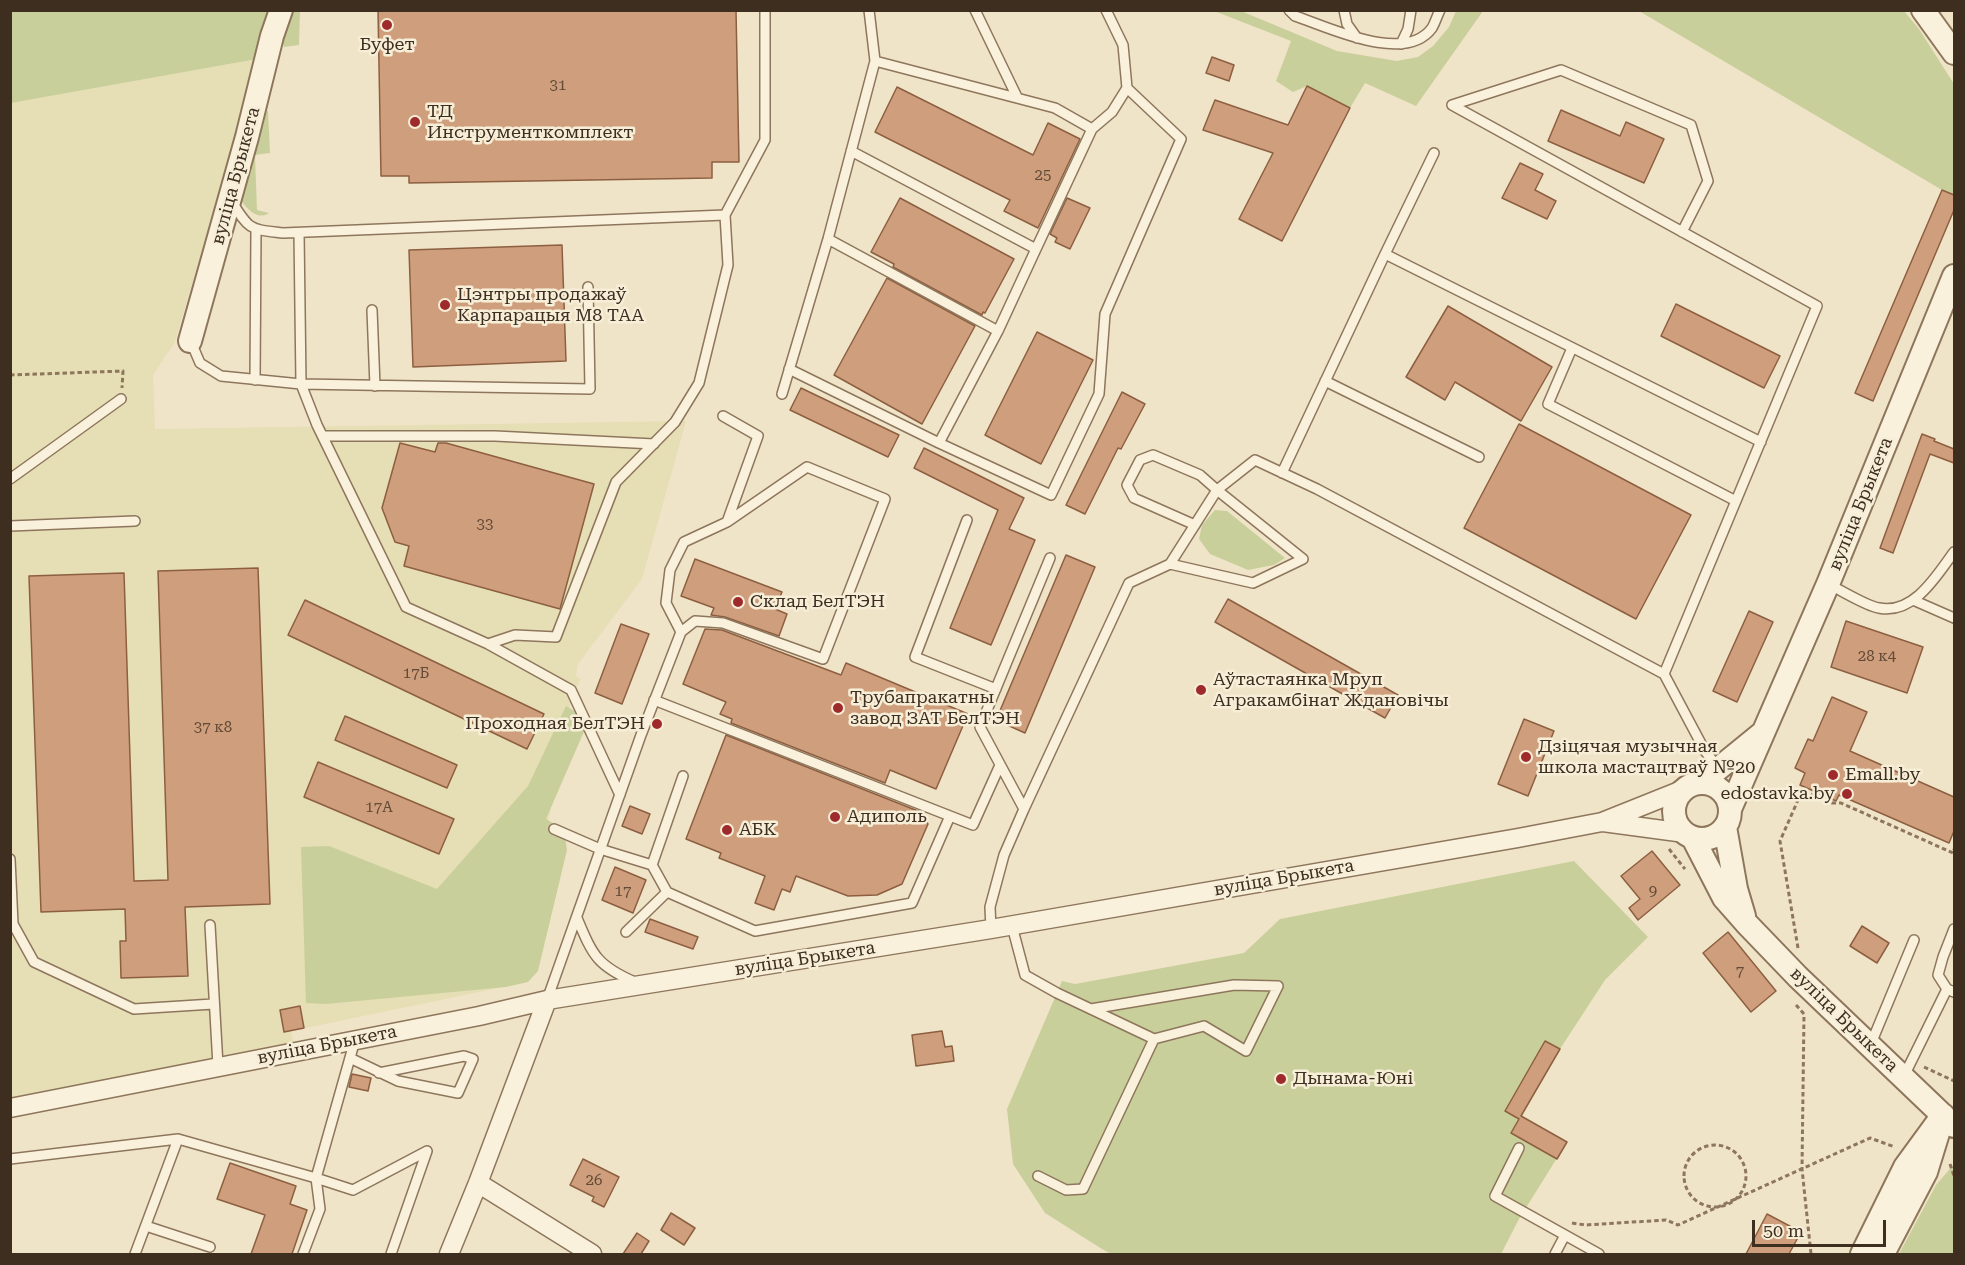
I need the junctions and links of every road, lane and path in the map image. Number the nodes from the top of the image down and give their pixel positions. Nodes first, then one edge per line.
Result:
1 (281, 10) edge
2 (765, 10) edge
3 (869, 10) edge
4 (975, 10) edge
5 (1106, 10) edge
6 (1289, 10) edge
7 (1344, 10) edge
8 (1411, 10) edge
9 (1440, 10) edge
10 (1923, 10) edge
11 (1357, 38) junction
12 (1401, 44) junction
13 (1954, 53) edge
14 (875, 61) junction
15 (1127, 88) junction
16 (1017, 97) junction
17 (1092, 129) junction
18 (851, 151) junction
19 (1434, 153) dead end
20 (230, 197) junction
21 (724, 215) junction
22 (256, 230) junction
23 (1682, 232) junction
24 (299, 233) junction
25 (828, 239) junction
26 (1036, 249) junction
27 (1385, 254) junction
28 (1954, 276) edge
29 (588, 287) dead end
30 (372, 310) dead end
31 (998, 331) junction
32 (190, 341) joint
33 (1572, 348) junction
34 (789, 369) junction
35 (10, 375) edge
36 (255, 380) junction
37 (1325, 381) junction
38 (301, 384) junction
39 (375, 386) junction
40 (782, 394) dead end
41 (122, 399) joint
42 (723, 416) dead end
43 (323, 436) junction
44 (1761, 442) junction
45 (939, 443) junction
46 (654, 444) junction
47 (1479, 457) dead end
48 (1282, 473) junction
49 (10, 479) edge
50 (1217, 490) junction
51 (1736, 501) junction
52 (967, 520) dead end
53 (135, 521) dead end
54 (727, 522) junction
55 (10, 525) edge
56 (1195, 525) junction
57 (1954, 552) edge
58 (1050, 558) dead end
59 (1170, 564) junction
60 (1828, 584) junction
61 (1913, 600) junction
62 (1954, 618) edge
63 (681, 632) junction
64 (488, 644) junction
65 (1664, 674) junction
66 (996, 689) junction
67 (654, 700) junction
68 (1764, 731) junction
69 (999, 765) junction
70 (683, 776) dead end
71 (1701, 780) junction
72 (620, 795) junction
73 (1024, 809) junction
74 (950, 816) junction
75 (1727, 818) junction
76 (1602, 822) junction
77 (555, 829) dead end
78 (1682, 840) junction
79 (600, 849) junction
80 (1954, 849) edge
81 (10, 859) edge
82 (652, 865) junction
83 (1689, 873) dead end
84 (667, 892) junction
85 (576, 918) junction
86 (1746, 923) junction
87 (210, 925) dead end
88 (1012, 926) junction
89 (1954, 928) edge
90 (991, 929) junction
91 (626, 932) dead end
92 (1914, 940) dead end
93 (1791, 948) dead end
94 (642, 985) junction
95 (1951, 991) edge
96 (1789, 996) dead end
97 (547, 1000) junction
98 (213, 1004) junction
99 (1091, 1009) junction
100 (1154, 1039) junction
101 (1870, 1046) junction
102 (352, 1049) junction
103 (218, 1066) junction
104 (1907, 1069) junction
105 (379, 1073) junction
106 (1954, 1082) edge
107 (10, 1108) edge
108 (1951, 1119) edge
109 (178, 1139) junction
110 (1519, 1148) dead end
111 (1896, 1148) dead end
112 (10, 1159) edge
113 (1949, 1162) dead end
114 (1802, 1169) junction
115 (1038, 1176) dead end
116 (1954, 1176) edge
117 (316, 1178) junction
118 (478, 1183) junction
119 (1735, 1200) junction
120 (1718, 1208) junction
121 (1565, 1222) dead end
122 (146, 1226) junction
123 (1565, 1235) junction
124 (210, 1247) dead end
125 (307, 1253) edge
126 (135, 1254) edge
127 (391, 1254) edge
128 (449, 1254) edge
129 (592, 1254) edge
130 (1555, 1254) edge
131 (1599, 1254) edge
132 (1811, 1254) edge
133 (1862, 1254) edge
134 (1883, 1254) edge

1 - 20 street, вуліца Брыкета
2 - 21 lane
3 - 14 lane
4 - 16 lane
5 - 15 lane
6 - 11 lane
7 - 11 lane
8 - 12 lane
9 - 12 lane
10 - 13 street
11 - 12 lane
14 - 16 lane
14 - 18 lane
15 - 17 lane
15 - 45 lane
16 - 17 lane
17 - 26 lane
18 - 25 lane
18 - 26 lane
19 - 27 lane
20 - 22 lane
20 - 32 street, вуліца Брыкета
21 - 24 lane
21 - 46 lane
22 - 24 lane
22 - 36 lane
23 - 23 lane
23 - 44 lane
24 - 38 lane
25 - 31 lane
25 - 34 lane
26 - 31 lane
27 - 33 lane
27 - 37 lane
28 - 60 street, вуліца Брыкета
29 - 39 lane
30 - 39 lane
31 - 45 lane
32 - 36 lane
33 - 44 lane
33 - 51 lane
34 - 40 lane
34 - 45 lane
35 - 41 path
36 - 38 lane
37 - 47 lane
37 - 48 lane
38 - 39 lane
38 - 43 lane
41 - 49 lane
42 - 54 lane
43 - 46 lane
43 - 64 lane
44 - 51 lane
46 - 64 lane
48 - 50 lane
48 - 65 lane
50 - 56 lane
50 - 56 lane
50 - 59 lane
51 - 65 lane
52 - 66 lane
53 - 55 lane
54 - 63 lane
54 - 63 lane
56 - 59 lane
57 - 61 lane
58 - 66 lane
59 - 73 lane
60 - 61 lane
60 - 68 street, вуліца Брыкета
61 - 62 lane
63 - 67 lane
64 - 72 lane
65 - 71 lane
66 - 69 lane
67 - 72 lane
67 - 74 lane
68 - 71 street, вуліца Брыкета
68 - 75 street, вуліца Брыкета
69 - 73 lane
69 - 74 lane
70 - 82 lane
71 - 75 street
71 - 76 street, вуліца Брыкета
71 - 78 street
72 - 79 lane
73 - 90 lane
74 - 84 lane
75 - 78 street
75 - 86 street, вуліца Брыкета
76 - 78 street, вуліца Брыкета
76 - 88 street, вуліца Брыкета
77 - 79 lane
78 - 83 path
78 - 86 street, вуліца Брыкета
79 - 82 lane
79 - 85 lane
80 - 93 path
81 - 98 lane
82 - 84 lane
84 - 91 lane
85 - 94 lane
85 - 97 lane
86 - 101 street, вуліца Брыкета
87 - 98 lane
88 - 90 street, вуліца Брыкета
88 - 99 lane
89 - 95 lane
90 - 94 street, вуліца Брыкета
92 - 101 lane
94 - 97 street, вуліца Брыкета
95 - 104 lane
96 - 114 path
97 - 102 street, вуліца Брыкета
97 - 118 street
98 - 103 lane
99 - 100 lane
99 - 100 lane
100 - 115 lane
101 - 104 street, вуліца Брыкета
102 - 103 street, вуліца Брыкета
102 - 105 lane
102 - 117 lane
103 - 107 street, вуліца Брыкета
104 - 106 path
104 - 108 street, вуліца Брыкета
105 - 105 lane
108 - 133 street
108 - 134 street
109 - 112 lane
109 - 117 lane
109 - 122 lane
110 - 123 lane
111 - 114 path
113 - 116 path
114 - 119 path
114 - 132 path
117 - 125 lane
117 - 127 lane
118 - 128 street
118 - 129 street
119 - 120 path
119 - 120 path
120 - 121 path
122 - 124 lane
122 - 126 lane
123 - 130 lane
123 - 131 lane

